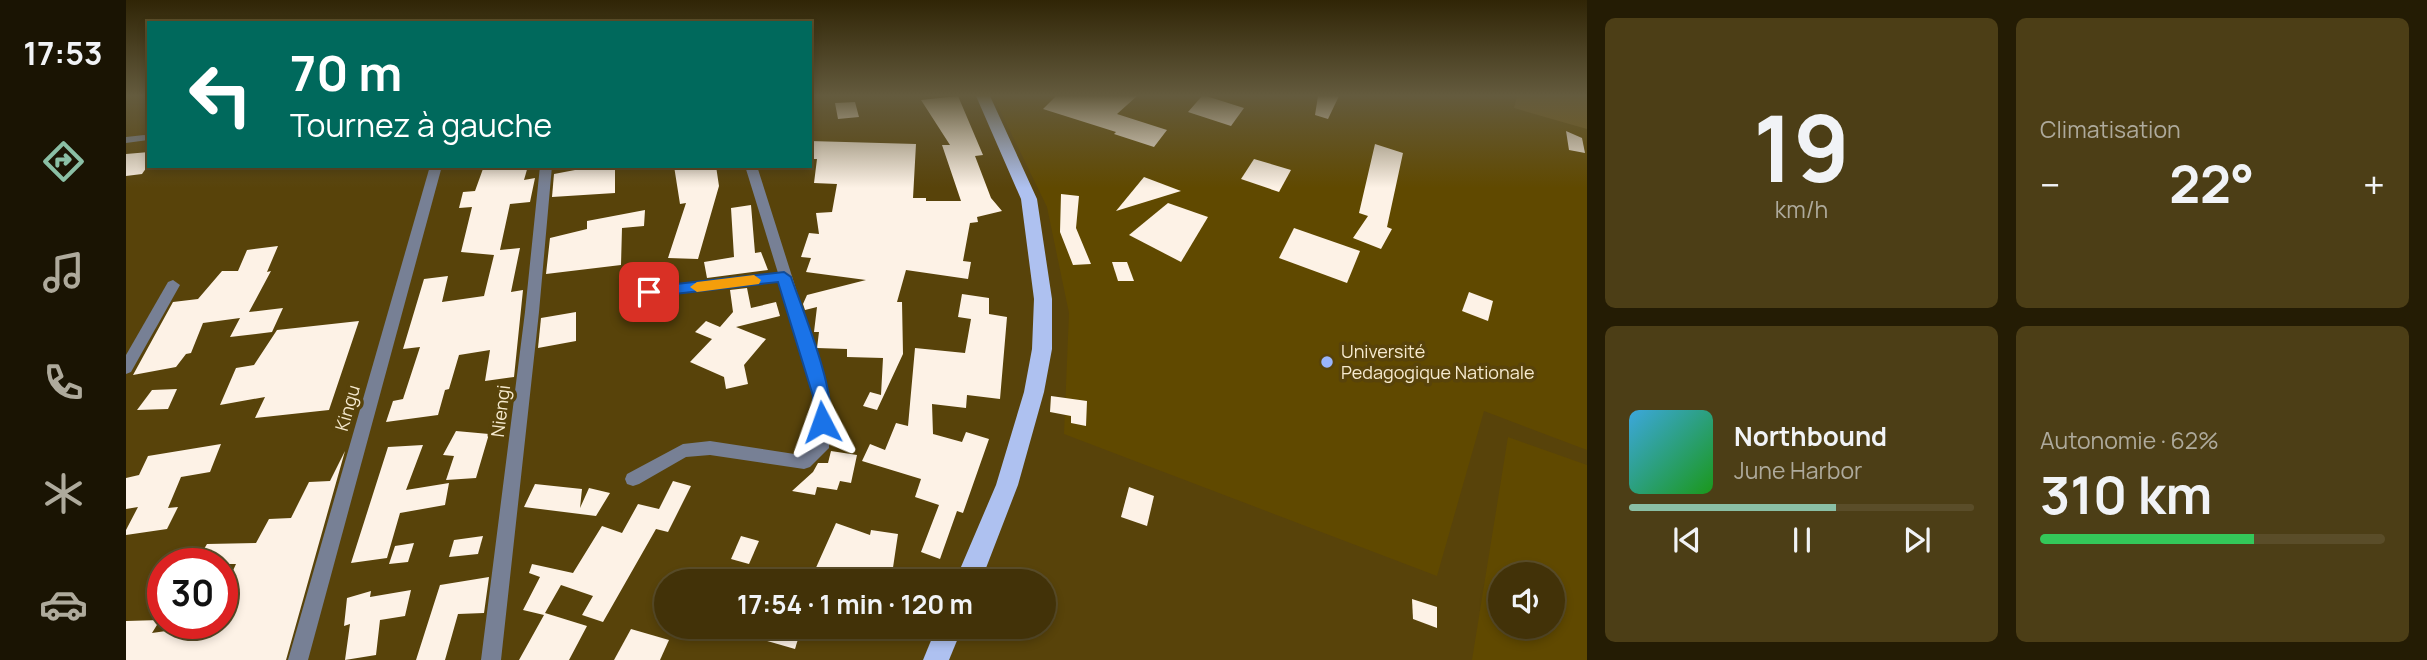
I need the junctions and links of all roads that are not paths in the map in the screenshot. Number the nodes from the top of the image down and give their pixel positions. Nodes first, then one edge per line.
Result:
1 (997, 127) edge
2 (144, 138) dead end
3 (126, 140) edge
4 (435, 168) edge
5 (546, 168) edge
6 (752, 168) edge
7 (784, 277) junction
8 (173, 285) dead end
9 (649, 292) dead end
10 (126, 368) edge
11 (633, 479) dead end
12 (973, 569) edge
13 (945, 639) edge
14 (298, 660) edge
15 (491, 660) edge
16 (936, 660) edge

1 - 12 highway
2 - 3 street
4 - 14 street, Kingu
5 - 15 street, Niengi
6 - 7 street
7 - 9 street
7 - 11 street
8 - 10 street
13 - 16 highway

